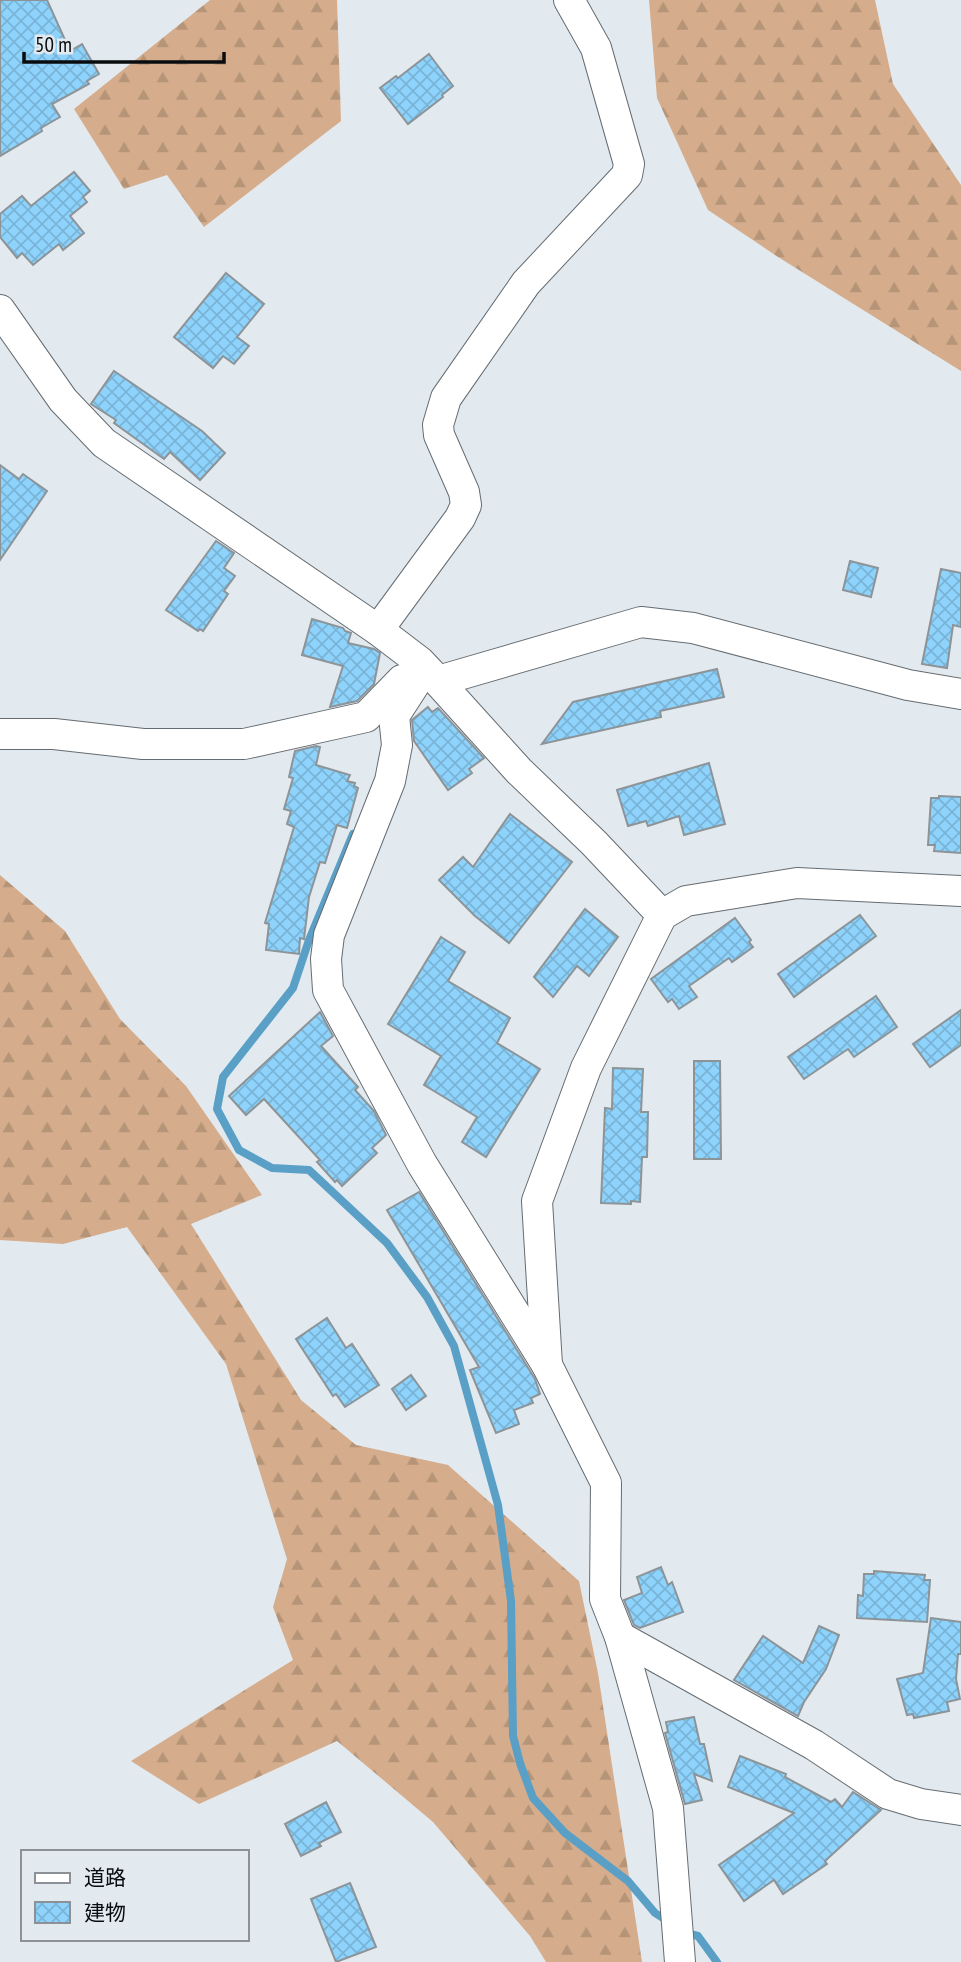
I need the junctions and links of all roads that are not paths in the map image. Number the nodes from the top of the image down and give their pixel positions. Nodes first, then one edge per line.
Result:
1 (569, 0) edge
2 (0, 310) edge
3 (378, 630) junction
4 (426, 669) junction
5 (961, 694) edge
6 (0, 734) edge
7 (961, 891) edge
8 (662, 915) junction
9 (547, 1365) junction
10 (620, 1637) junction
11 (961, 1810) edge
12 (680, 1962) edge

1 - 3 street
2 - 3 street
3 - 4 street
4 - 5 street
4 - 6 street
4 - 8 street
4 - 9 street
7 - 8 street
8 - 9 street
9 - 10 street
10 - 11 street
10 - 12 street

